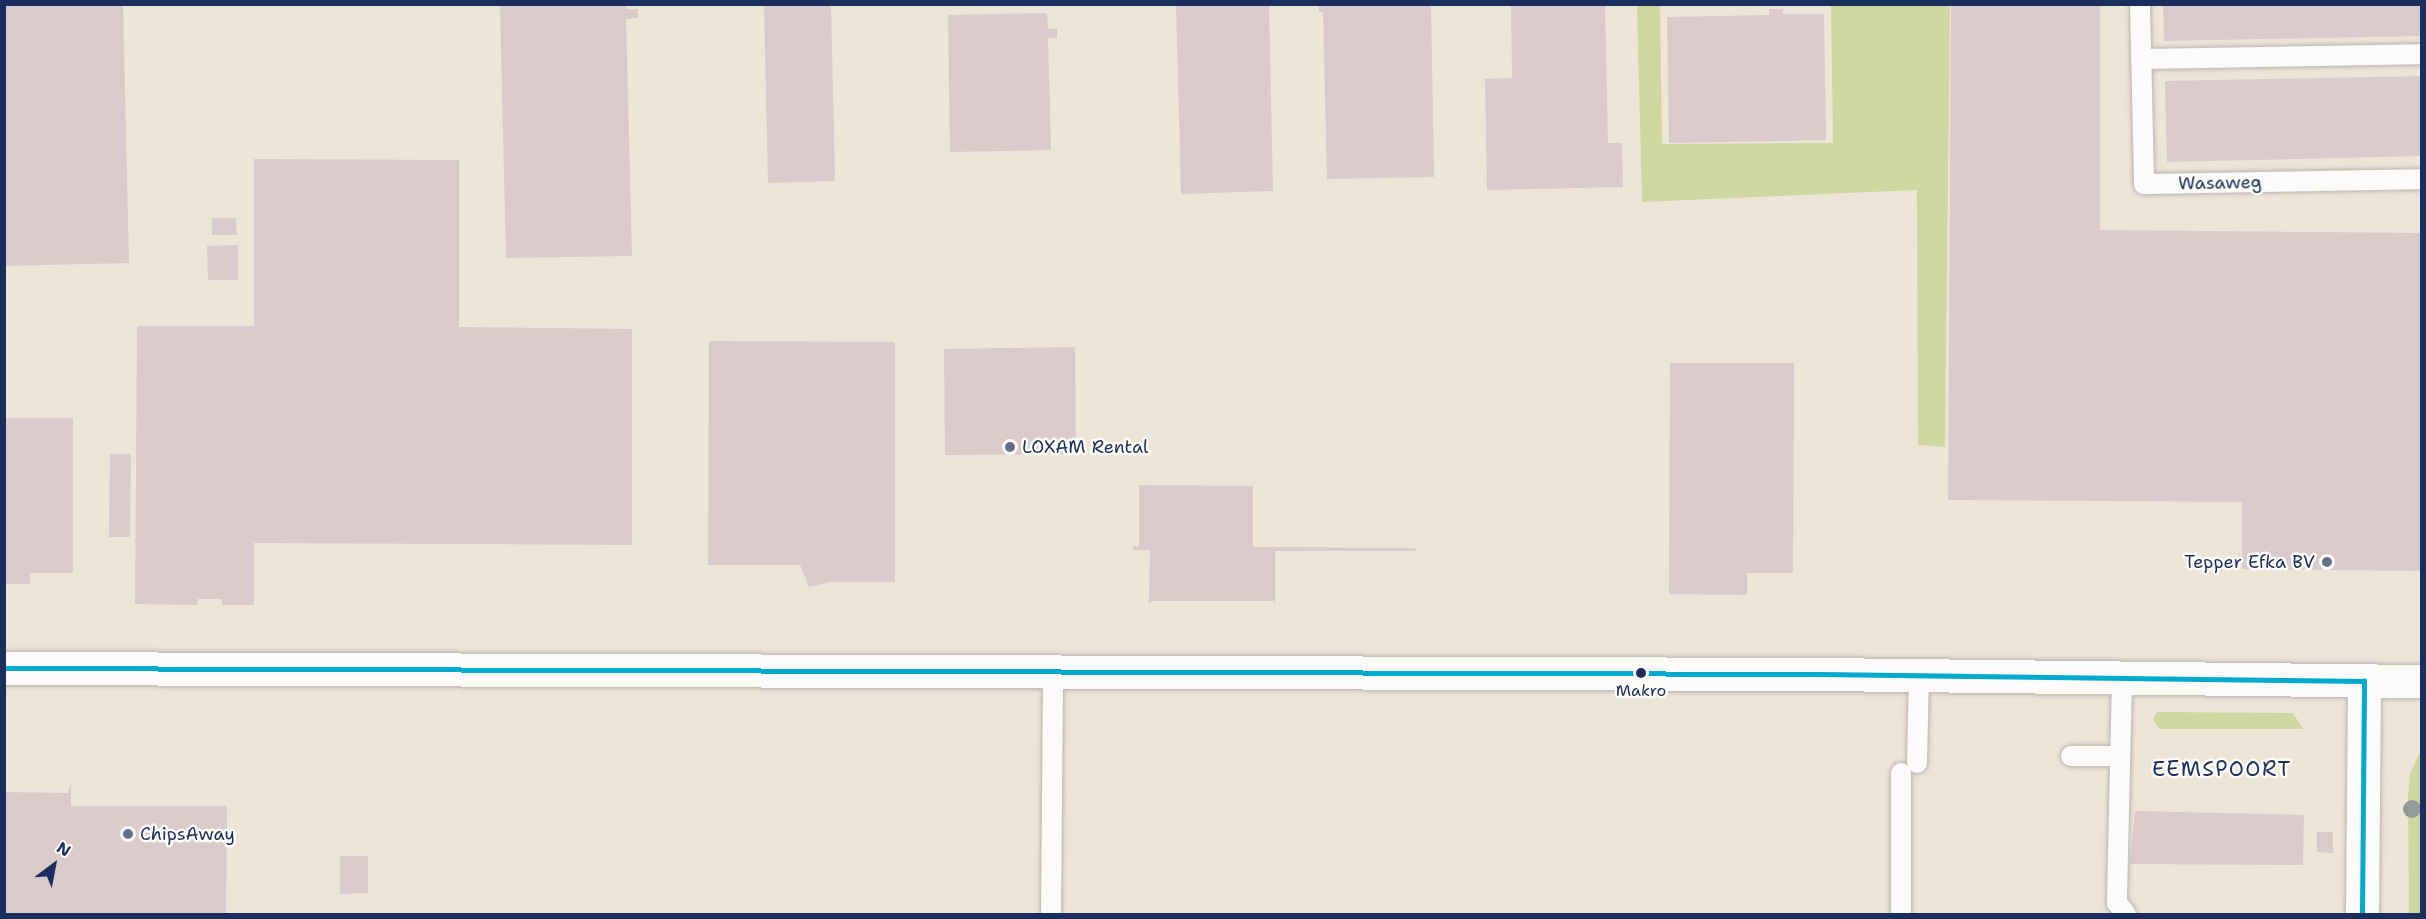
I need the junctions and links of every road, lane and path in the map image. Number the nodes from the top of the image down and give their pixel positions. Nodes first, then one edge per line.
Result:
1 (2140, 4) edge
2 (2421, 54) edge
3 (2141, 59) junction
4 (2421, 179) edge
5 (4, 668) edge
6 (1053, 672) junction
7 (1919, 675) junction
8 (2122, 678) junction
9 (2364, 681) junction
10 (2421, 681) edge
11 (2071, 756) dead end
12 (2120, 756) junction
13 (1051, 915) edge
14 (1901, 915) edge
15 (2126, 915) edge
16 (2362, 915) edge

1 - 3 lane, Wasaweg
2 - 3 lane
3 - 4 lane, Wasaweg
5 - 6 street
6 - 7 street
6 - 13 lane
7 - 8 street
7 - 14 lane
8 - 9 street
8 - 12 lane
9 - 10 street
9 - 16 street
11 - 12 lane
12 - 15 lane

